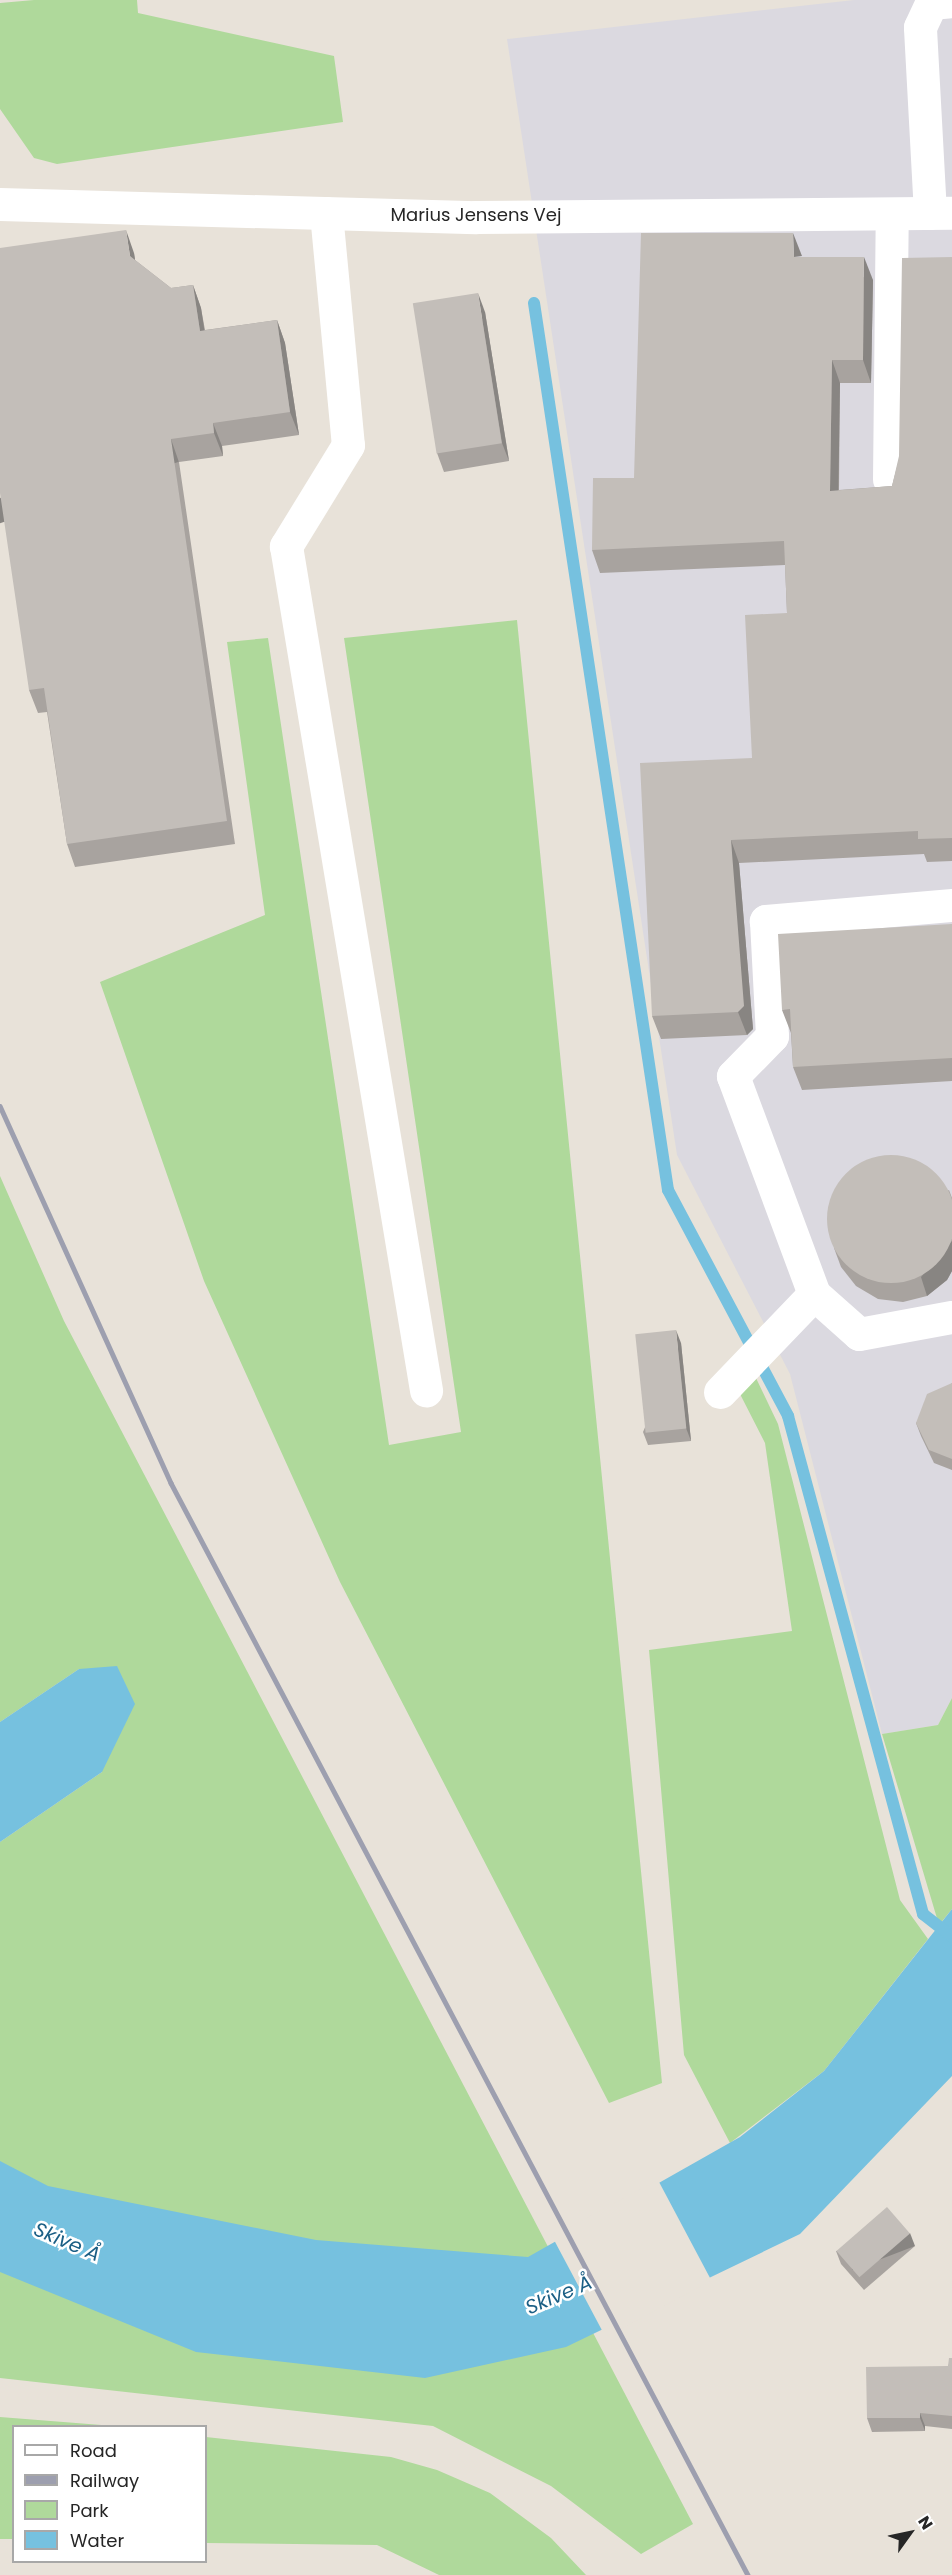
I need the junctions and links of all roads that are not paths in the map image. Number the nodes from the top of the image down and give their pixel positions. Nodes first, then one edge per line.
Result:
1 (952, 2) edge
2 (0, 204) edge
3 (326, 213) junction
4 (892, 213) junction
5 (941, 213) edge
6 (889, 479) dead end
7 (952, 905) edge
8 (814, 1294) junction
9 (952, 1317) edge
10 (426, 1390) dead end
11 (720, 1392) dead end

1 - 5 street
2 - 3 street, Marius Jensens Vej
3 - 4 street, Marius Jensens Vej
3 - 10 street
4 - 5 street, Marius Jensens Vej
4 - 6 street
7 - 8 street
8 - 9 street
8 - 11 street

